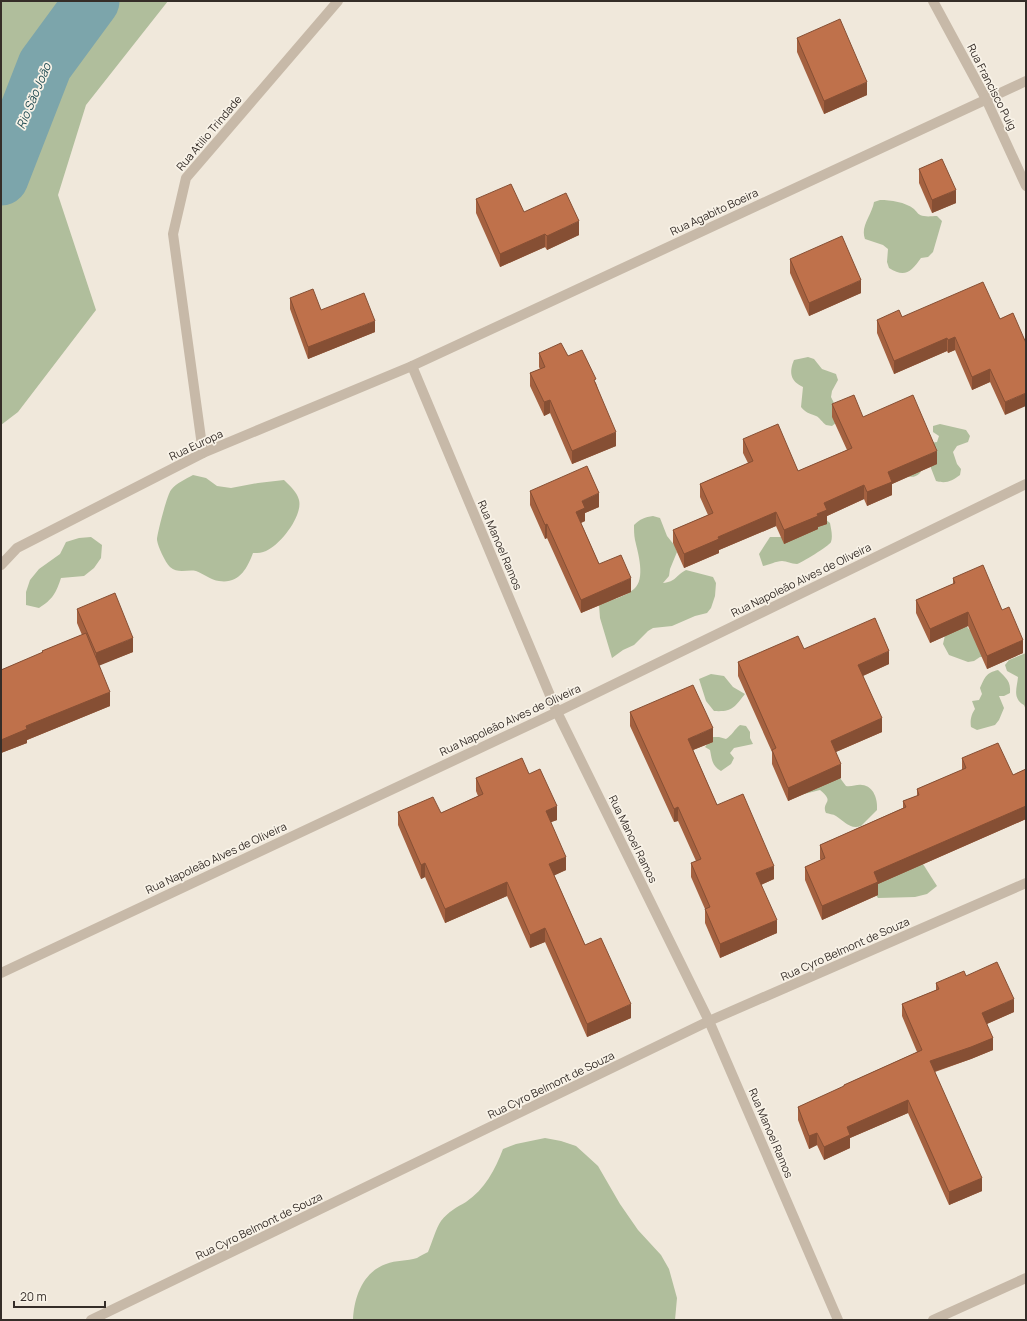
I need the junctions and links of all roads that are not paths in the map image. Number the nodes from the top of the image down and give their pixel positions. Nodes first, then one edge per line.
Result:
1 (338, 1) edge
2 (932, 1) edge
3 (1026, 81) edge
4 (986, 99) junction
5 (1026, 186) edge
6 (412, 366) junction
7 (203, 453) junction
8 (1026, 484) edge
9 (1, 565) edge
10 (557, 712) junction
11 (1026, 883) edge
12 (1, 973) edge
13 (710, 1021) junction
14 (1026, 1278) edge
15 (91, 1320) edge
16 (838, 1320) edge
17 (933, 1320) edge

1 - 7 street, Rua Atilio Trindade
2 - 4 street, Rua Francisco Puig
3 - 4 street, Rua Agabito Boeira
4 - 5 street, Rua Francisco Puig
4 - 6 street, Rua Agabito Boeira
6 - 7 street, Rua Europa
6 - 10 street, Rua Manoel Ramos
7 - 9 street, Rua Europa
8 - 10 street, Rua Napoleão Alves de Oliveira
10 - 12 street, Rua Napoleão Alves de Oliveira
10 - 13 street, Rua Manoel Ramos
11 - 13 street, Rua Cyro Belmont de Souza
13 - 15 street, Rua Cyro Belmont de Souza
13 - 16 street, Rua Manoel Ramos
14 - 17 street

